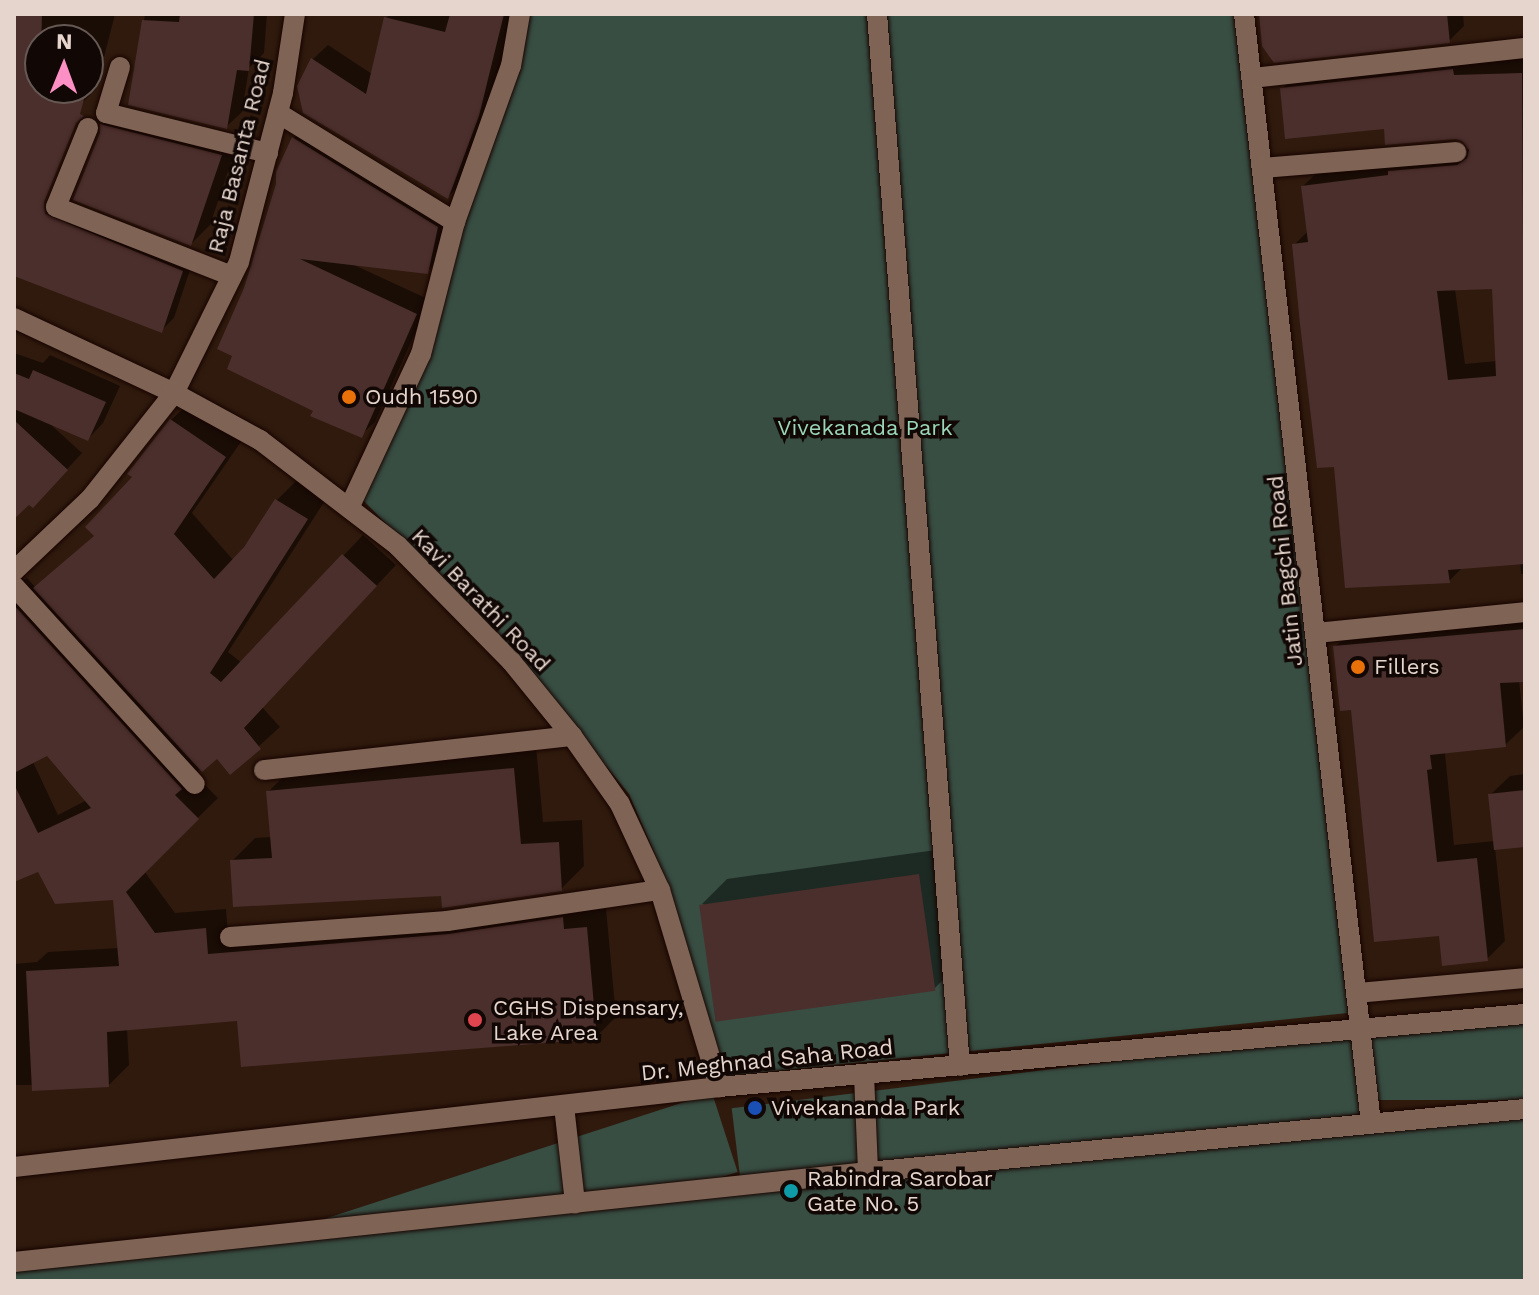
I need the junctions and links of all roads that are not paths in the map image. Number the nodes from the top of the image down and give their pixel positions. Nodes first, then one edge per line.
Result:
1 (295, 14) edge
2 (520, 14) edge
3 (877, 14) edge
4 (1244, 14) edge
5 (1525, 48) edge
6 (120, 67) dead end
7 (1252, 78) junction
8 (278, 113) junction
9 (88, 128) dead end
10 (1456, 152) dead end
11 (268, 153) junction
12 (1263, 168) junction
13 (455, 222) junction
14 (232, 276) junction
15 (14, 318) edge
16 (174, 393) junction
17 (350, 506) junction
18 (14, 571) edge
19 (14, 586) edge
20 (1525, 612) edge
21 (1316, 633) junction
22 (572, 736) junction
23 (264, 770) dead end
24 (195, 784) dead end
25 (660, 890) junction
26 (230, 937) dead end
27 (1525, 978) edge
28 (1357, 993) junction
29 (1525, 1014) edge
30 (1361, 1026) junction
31 (960, 1066) junction
32 (864, 1075) junction
33 (719, 1087) junction
34 (564, 1106) junction
35 (1525, 1109) edge
36 (1371, 1123) junction
37 (14, 1167) edge
38 (868, 1172) junction
39 (575, 1203) junction
40 (14, 1262) edge

1 - 8 street, Raja Basanta Road
2 - 13 street
3 - 31 street
4 - 7 street, Jatin Bagchi Road
5 - 7 street
6 - 11 street
7 - 12 street, Jatin Bagchi Road
8 - 11 street, Raja Basanta Road
8 - 13 street
9 - 14 street
10 - 12 street
11 - 14 street, Raja Basanta Road
12 - 21 street, Jatin Bagchi Road
13 - 17 street
14 - 16 street, Raja Basanta Road
15 - 16 street, Kavi Barathi Road
16 - 17 street, Kavi Barathi Road
16 - 18 street, Raja Basanta Road
17 - 22 street, Kavi Barathi Road
19 - 24 street
20 - 21 street
21 - 28 street, Jatin Bagchi Road
22 - 23 street
22 - 25 street, Kavi Barathi Road
25 - 26 street
25 - 33 street, Kavi Barathi Road
27 - 28 street
28 - 30 street, Jatin Bagchi Road
29 - 30 street, Dr. Meghnad Saha Road
30 - 31 street, Dr. Meghnad Saha Road
30 - 36 street, Jatin Bagchi Road
31 - 32 street, Dr. Meghnad Saha Road
32 - 33 street, Dr. Meghnad Saha Road
32 - 38 street
33 - 34 street, Dr. Meghnad Saha Road
34 - 37 street, Dr. Meghnad Saha Road
34 - 39 street
35 - 36 street
36 - 38 street
38 - 39 street
39 - 40 street

